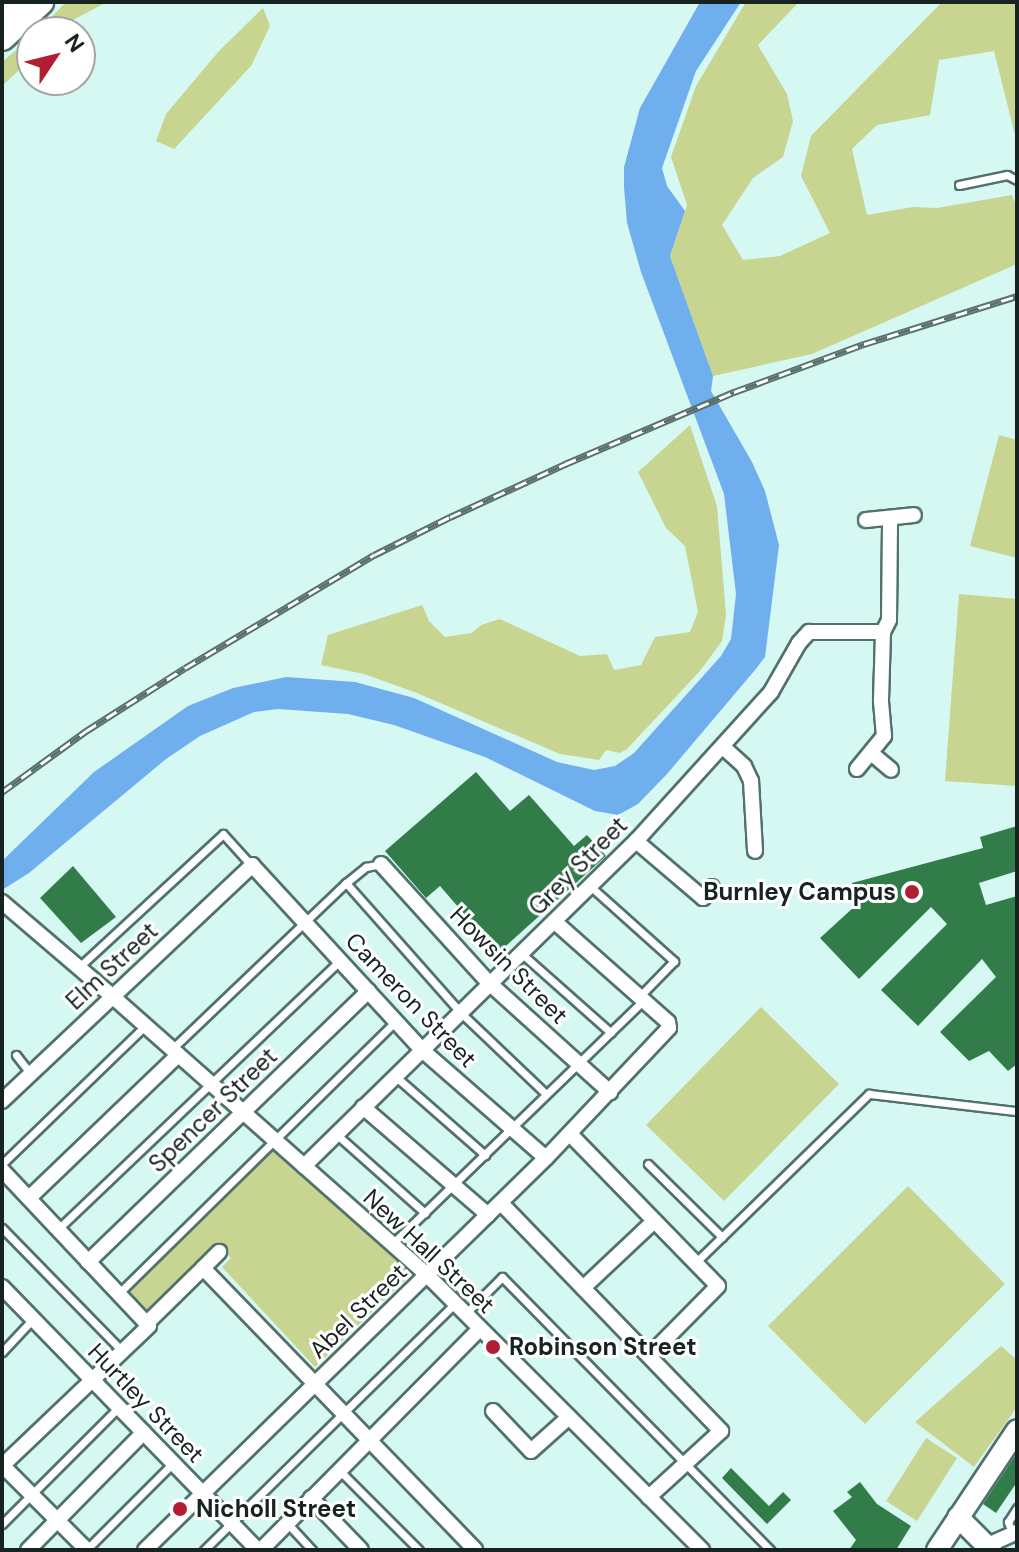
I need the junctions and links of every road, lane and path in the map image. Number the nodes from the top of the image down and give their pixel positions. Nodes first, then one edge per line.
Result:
1 (7, 2) edge
2 (40, 2) edge
3 (2, 7) edge
4 (2, 37) edge
5 (1017, 180) edge
6 (959, 185) dead end
7 (914, 515) dead end
8 (866, 520) dead end
9 (890, 520) junction
10 (883, 632) junction
11 (723, 747) junction
12 (871, 753) junction
13 (857, 769) dead end
14 (891, 770) dead end
15 (636, 841) junction
16 (755, 851) dead end
17 (381, 864) joint
18 (252, 865) junction
19 (346, 883) junction
20 (590, 886) junction
21 (712, 887) dead end
22 (2, 902) edge
23 (554, 921) junction
24 (306, 922) junction
25 (521, 953) junction
26 (340, 960) junction
27 (79, 967) junction
28 (490, 983) junction
29 (369, 991) junction
30 (112, 996) junction
31 (641, 999) junction
32 (461, 1013) junction
33 (396, 1021) junction
34 (145, 1026) junction
35 (611, 1033) junction
36 (422, 1050) junction
37 (174, 1053) junction
38 (16, 1055) dead end
39 (579, 1064) junction
40 (30, 1073) junction
41 (395, 1076) junction
42 (209, 1083) junction
43 (610, 1092) junction
44 (4, 1094) edge
45 (546, 1094) junction
46 (363, 1107) junction
47 (1016, 1111) edge
48 (240, 1112) junction
49 (512, 1128) junction
50 (336, 1134) junction
51 (570, 1134) junction
52 (274, 1141) junction
53 (485, 1155) junction
54 (546, 1158) junction
55 (648, 1164) dead end
56 (304, 1166) junction
57 (2, 1167) edge
58 (453, 1186) junction
59 (29, 1198) junction
60 (501, 1203) junction
61 (425, 1213) junction
62 (488, 1215) junction
63 (654, 1221) junction
64 (2, 1228) edge
65 (58, 1230) junction
66 (722, 1237) junction
67 (392, 1244) junction
68 (219, 1252) dead end
69 (88, 1262) junction
70 (695, 1263) junction
71 (203, 1268) junction
72 (427, 1275) junction
73 (2, 1287) edge
74 (583, 1288) junction
75 (118, 1294) junction
76 (460, 1308) junction
77 (33, 1319) junction
78 (148, 1325) junction
79 (480, 1329) junction
80 (2, 1352) edge
81 (123, 1352) junction
82 (649, 1356) junction
83 (93, 1380) junction
84 (314, 1383) junction
85 (119, 1407) junction
86 (493, 1411) dead end
87 (343, 1412) junction
88 (569, 1417) junction
89 (1017, 1430) edge
90 (144, 1432) junction
91 (370, 1439) junction
92 (173, 1463) junction
93 (684, 1465) junction
94 (2, 1466) edge
95 (339, 1470) junction
96 (31, 1494) junction
97 (204, 1494) junction
98 (649, 1497) junction
99 (311, 1498) junction
100 (1017, 1508) edge
101 (958, 1517) junction
102 (57, 1520) junction
103 (232, 1523) junction
104 (287, 1523) junction
105 (2, 1524) edge
106 (1015, 1533) edge
107 (990, 1547) edge
108 (28, 1550) edge
109 (86, 1550) edge
110 (145, 1550) edge
111 (204, 1550) edge
112 (259, 1550) edge
113 (312, 1550) edge
114 (361, 1550) edge
115 (419, 1550) edge
116 (475, 1550) edge
117 (702, 1550) edge
118 (770, 1550) edge
119 (937, 1550) edge

1 - 3 highway
2 - 4 highway
5 - 6 lane
7 - 9 street
8 - 9 street
9 - 10 street
10 - 11 street, Grey Street
10 - 12 street
11 - 15 street, Grey Street
11 - 16 street
12 - 13 street
12 - 14 street
15 - 20 street, Grey Street
15 - 21 street
17 - 19 lane
17 - 28 street, Howsin Street
18 - 24 street, Cameron Street
18 - 27 lane
18 - 30 street, Elm Street
19 - 24 lane
19 - 32 lane
20 - 23 street, Grey Street
20 - 31 lane
22 - 27 street, New Hall Street
23 - 25 street, Grey Street
23 - 31 street
24 - 26 street, Cameron Street
24 - 37 lane
25 - 28 street, Grey Street
25 - 35 lane
26 - 29 street, Cameron Street
26 - 42 lane
27 - 30 street, New Hall Street
28 - 32 street, Grey Street
28 - 39 street, Howsin Street
29 - 33 street, Cameron Street
29 - 48 street, Spencer Street
30 - 34 street, New Hall Street
30 - 40 street, Elm Street
31 - 35 lane
31 - 43 street, Abel Street
32 - 36 street, Grey Street
32 - 45 lane
33 - 36 street, Cameron Street
33 - 52 lane
34 - 37 street, New Hall Street
34 - 57 lane
35 - 39 lane
36 - 41 street, Grey Street
36 - 49 street, Cameron Street
37 - 42 street, New Hall Street
37 - 59 street
38 - 40 lane
39 - 43 street, Howsin Street
39 - 45 lane
40 - 44 street, Elm Street
41 - 46 street, Grey Street
41 - 53 lane
42 - 48 street, New Hall Street
42 - 65 lane
43 - 51 street, Abel Street
45 - 49 lane
46 - 50 street, Grey Street
46 - 58 street
47 - 66 lane
48 - 52 street, New Hall Street
48 - 69 street, Spencer Street
49 - 53 lane
49 - 54 street, Cameron Street
50 - 56 street, Grey Street
50 - 61 lane
51 - 54 street, Abel Street
51 - 63 street
52 - 56 street, New Hall Street
52 - 75 lane
53 - 58 lane
54 - 60 street, Abel Street
55 - 66 lane
56 - 67 street, New Hall Street
57 - 59 street
58 - 61 lane
58 - 62 street
59 - 65 street
60 - 62 street, Abel Street
60 - 74 street
61 - 67 lane
62 - 72 street, Abel Street
63 - 70 street
63 - 74 street
64 - 81 lane
65 - 69 street
66 - 70 lane
67 - 72 street, New Hall Street
68 - 71 street
69 - 75 street
70 - 82 street
71 - 78 street
71 - 84 street
72 - 76 street, New Hall Street
72 - 84 street, Abel Street
73 - 77 street, Hurtley Street
74 - 82 street
75 - 78 street
76 - 79 street, New Hall Street
76 - 87 lane
76 - 93 lane
77 - 80 lane
77 - 83 street, Hurtley Street
78 - 81 street
79 - 88 street, New Hall Street
79 - 91 street
81 - 83 street
82 - 93 street
83 - 85 street, Hurtley Street
83 - 94 street
84 - 87 street
84 - 97 street, Abel Street
85 - 90 street, Hurtley Street
85 - 96 lane
86 - 88 street
87 - 91 street
87 - 103 lane
88 - 98 street, New Hall Street
89 - 101 street
90 - 92 street, Hurtley Street
90 - 102 street
91 - 95 street
91 - 116 street
92 - 97 street, Hurtley Street
92 - 109 lane
93 - 98 street
93 - 118 lane
94 - 96 street
95 - 99 street
95 - 115 lane
96 - 102 street
96 - 105 lane
97 - 103 street, Hurtley Street
97 - 110 street, Abel Street
98 - 117 street, New Hall Street
99 - 104 street
99 - 114 street
100 - 106 lane
101 - 107 street
101 - 119 street
102 - 108 street
102 - 109 street
103 - 111 lane
103 - 112 street, Hurtley Street
104 - 112 street
104 - 113 lane
106 - 107 street

